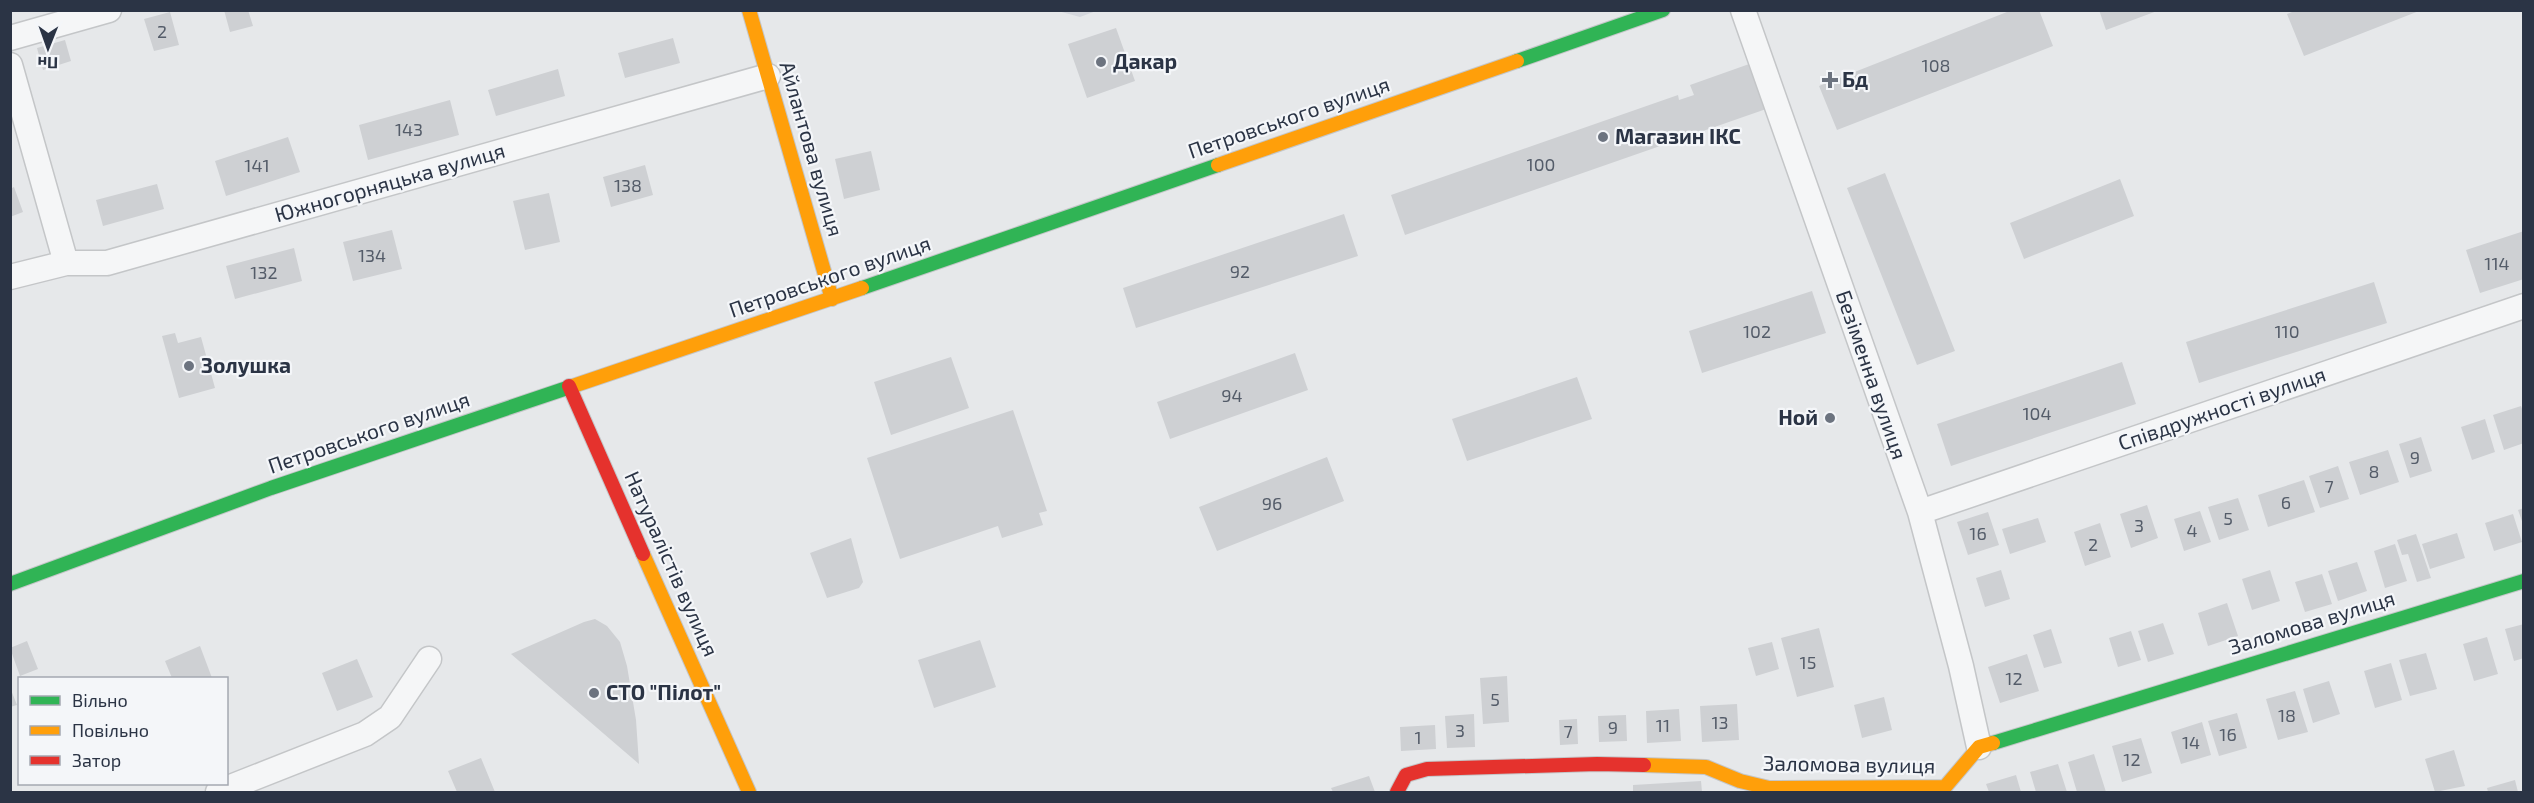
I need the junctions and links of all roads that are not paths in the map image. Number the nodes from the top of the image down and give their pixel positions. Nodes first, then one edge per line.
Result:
1 (109, 10) edge
2 (749, 10) edge
3 (1663, 10) edge
4 (1743, 10) edge
5 (10, 38) edge
6 (10, 65) edge
7 (768, 75) junction
8 (66, 263) junction
9 (10, 277) edge
10 (832, 299) junction
11 (2523, 306) edge
12 (569, 386) junction
13 (1920, 512) junction
14 (2523, 580) edge
15 (10, 584) edge
16 (429, 659) dead end
17 (1979, 747) junction
18 (1945, 790) edge
19 (218, 792) edge
20 (749, 792) edge
21 (1397, 792) edge

1 - 5 street
2 - 7 street, Айлантова вулиця
3 - 10 street, Петровського вулиця
4 - 13 street, Безіменна вулиця
6 - 8 street
7 - 8 street, Южногорняцька вулиця
7 - 10 street, Айлантова вулиця
8 - 9 street, Южногорняцька вулиця
10 - 12 street, Петровського вулиця
11 - 13 street, Співдружності вулиця
12 - 15 street, Петровського вулиця
12 - 20 street, Натуралістів вулиця
13 - 17 street, Безіменна вулиця
14 - 17 street, Заломова вулиця
16 - 19 street
17 - 18 street, Заломова вулиця
18 - 21 street, Заломова вулиця

